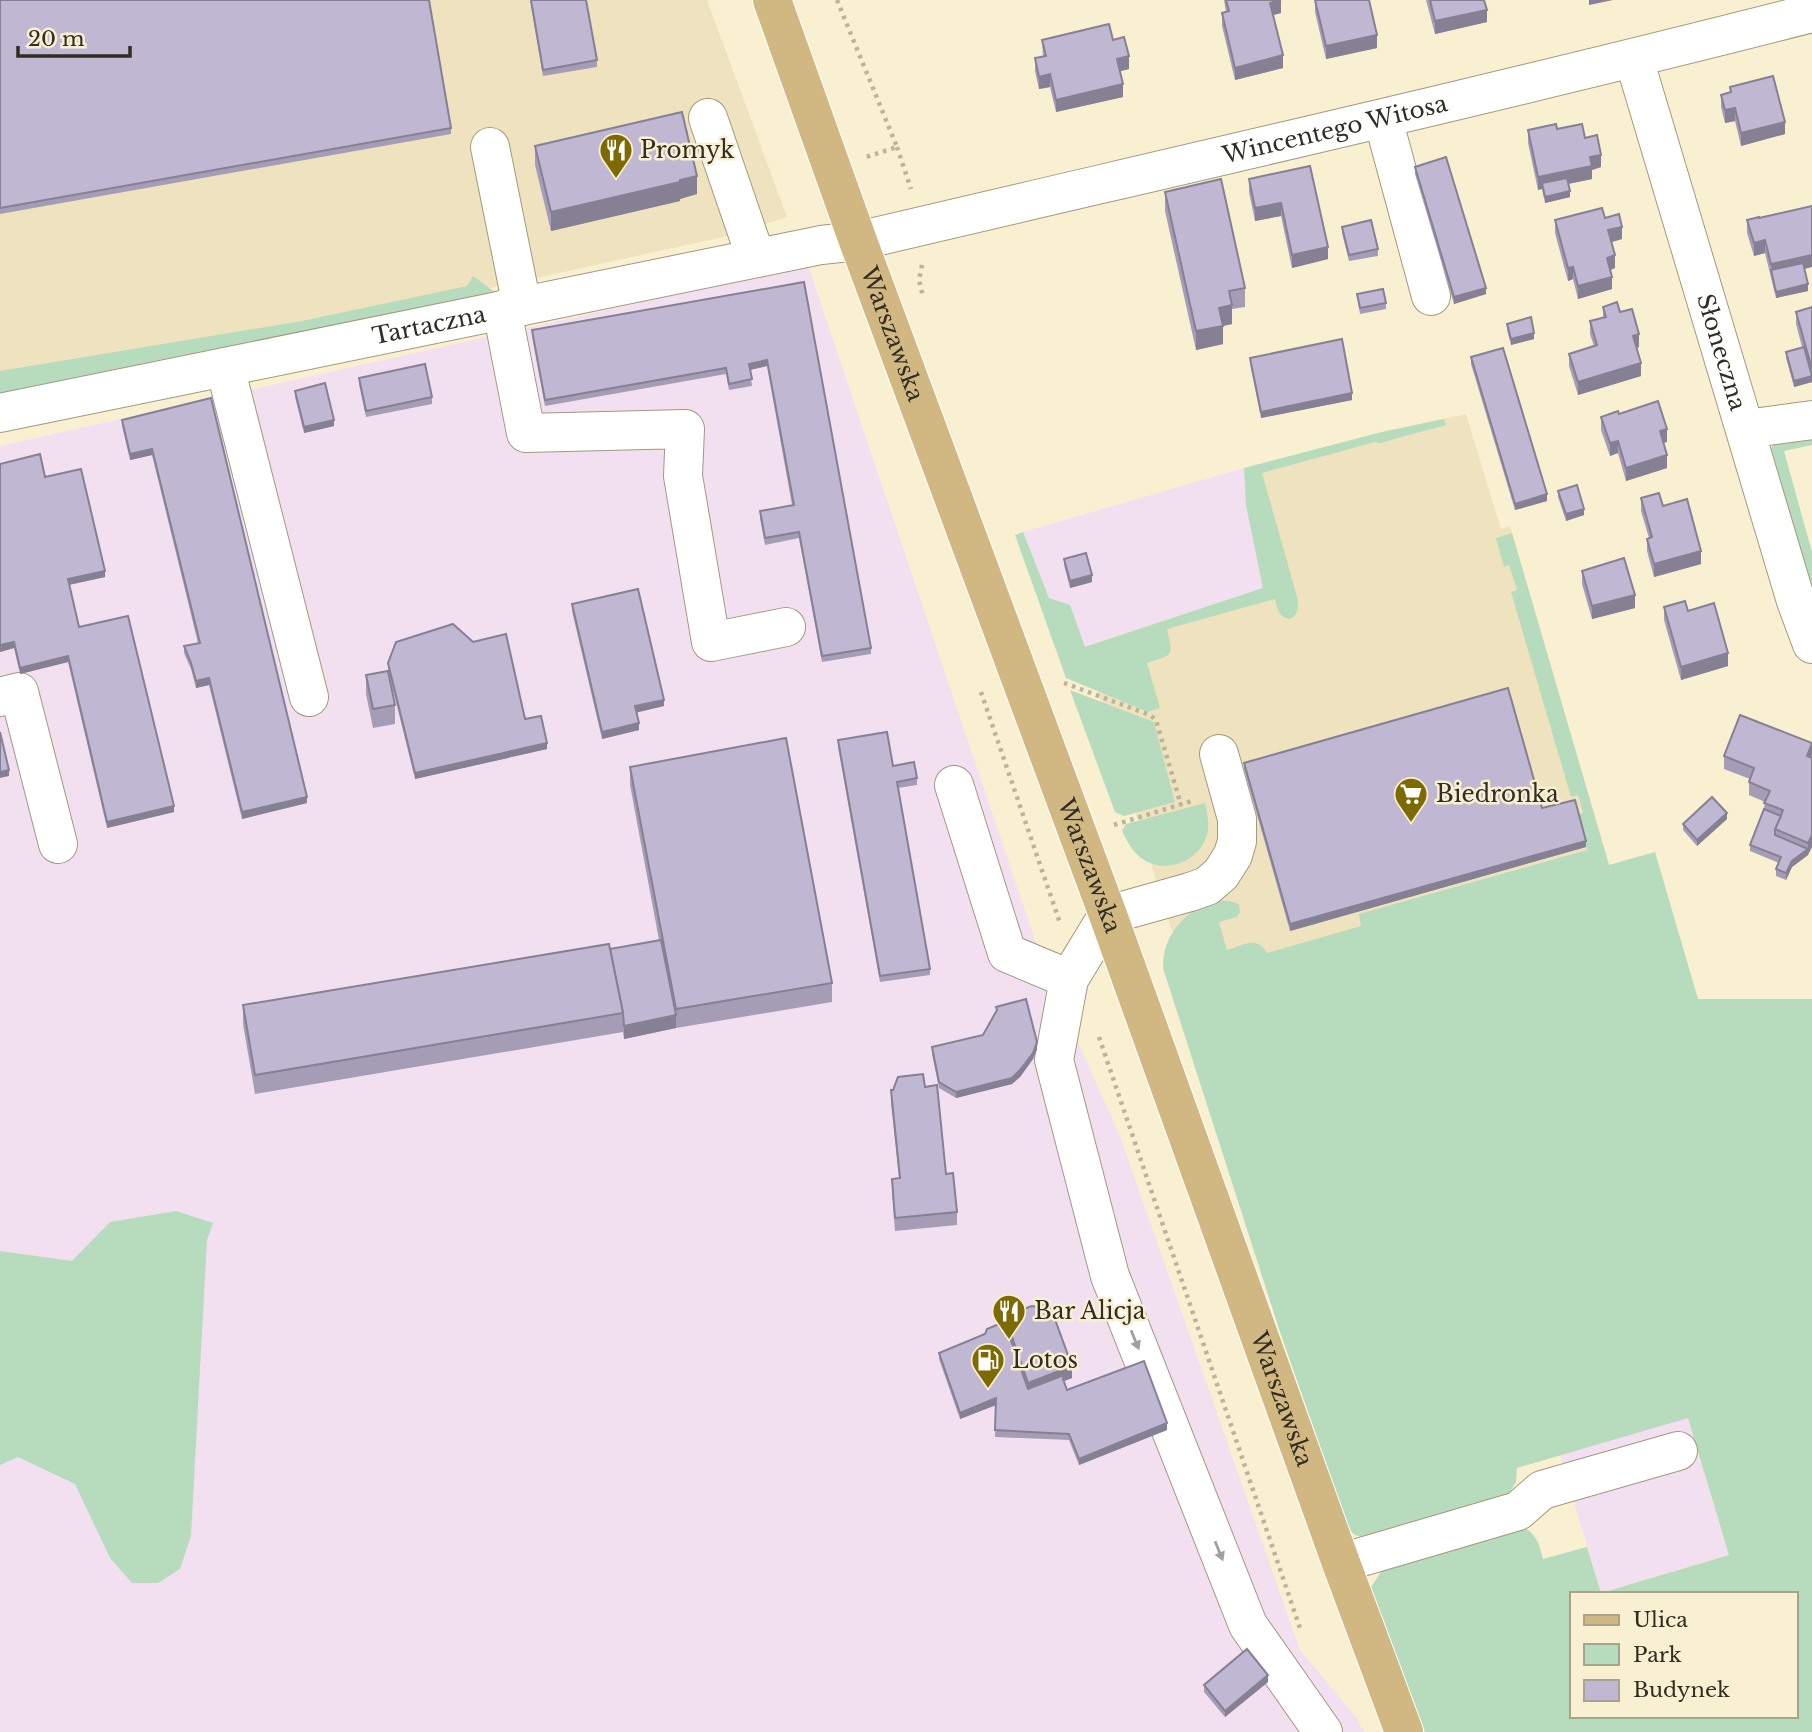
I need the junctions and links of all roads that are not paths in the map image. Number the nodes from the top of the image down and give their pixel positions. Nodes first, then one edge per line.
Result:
1 (772, 0) edge
2 (1812, 13) edge
3 (1634, 59) junction
4 (708, 118) dead end
5 (1383, 119) junction
6 (490, 147) dead end
7 (858, 241) junction
8 (756, 258) junction
9 (1432, 296) dead end
10 (512, 308) junction
11 (225, 367) junction
12 (0, 413) edge
13 (1812, 420) edge
14 (1746, 429) junction
15 (786, 626) dead end
16 (1812, 644) edge
17 (0, 697) edge
18 (309, 697) dead end
19 (1219, 754) dead end
20 (954, 785) dead end
21 (58, 844) dead end
22 (1108, 915) junction
23 (1072, 974) junction
24 (1678, 1451) dead end
25 (1341, 1563) junction
26 (1323, 1732) edge
27 (1404, 1732) edge

1 - 7 main road, Warszawska
2 - 3 street, Wincentego Witosa
3 - 5 street, Wincentego Witosa
3 - 14 street, Słoneczna
4 - 8 street
5 - 7 street, Wincentego Witosa
5 - 9 street
6 - 10 street
7 - 8 street, Tartaczna
7 - 22 main road, Warszawska
8 - 10 street, Tartaczna
10 - 11 street, Tartaczna
10 - 15 street
11 - 12 street, Tartaczna
11 - 18 street
13 - 14 street
14 - 16 street, Słoneczna
17 - 21 street
19 - 22 street
20 - 23 street
22 - 23 street
22 - 25 main road, Warszawska
23 -> 26 street
24 - 25 street
25 - 27 main road, Warszawska

